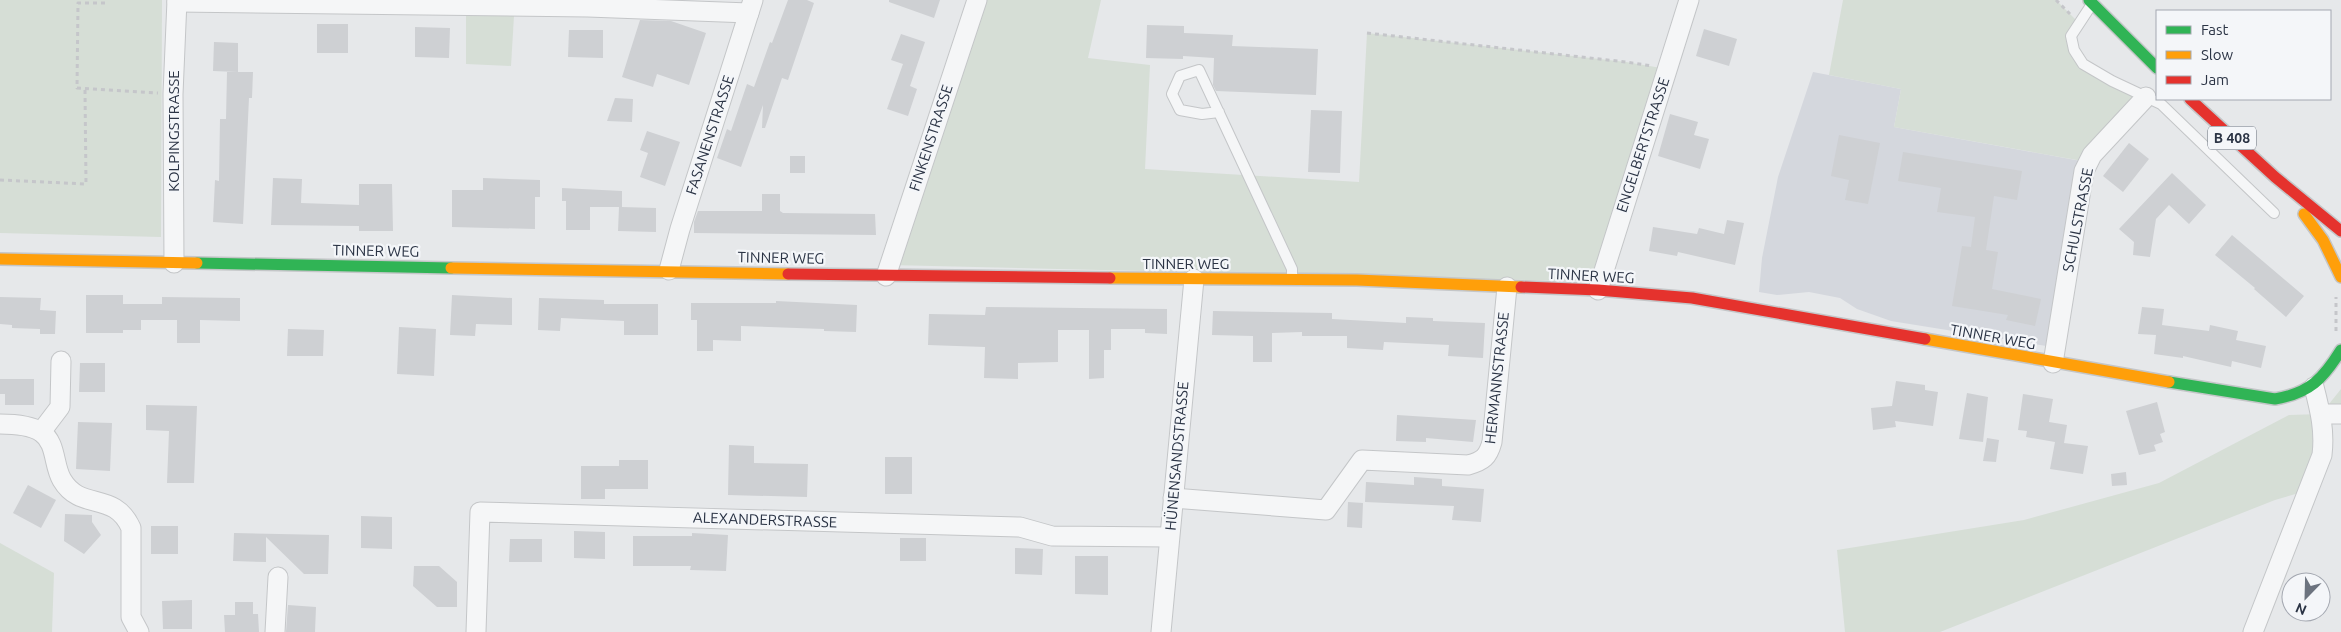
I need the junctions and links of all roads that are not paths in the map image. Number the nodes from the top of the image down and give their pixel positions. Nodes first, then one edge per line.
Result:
1 (977, 0) edge
2 (1689, 0) edge
3 (177, 1) edge
4 (390, 2) edge
5 (2091, 2) edge
6 (588, 3) edge
7 (751, 6) edge
8 (2156, 67) edge
9 (2146, 98) junction
10 (2191, 100) edge
11 (1219, 112) junction
12 (2275, 177) junction
13 (2274, 213) dead end
14 (2341, 231) edge
15 (0, 259) edge
16 (174, 263) junction
17 (669, 270) junction
18 (886, 276) junction
19 (2341, 277) edge
20 (1194, 279) junction
21 (1292, 280) junction
22 (1507, 288) junction
23 (1598, 290) junction
24 (2341, 350) edge
25 (62, 361) dead end
26 (2053, 363) junction
27 (2314, 387) junction
28 (2321, 414) junction
29 (2341, 414) edge
30 (0, 424) edge
31 (41, 432) junction
32 (1173, 498) junction
33 (1169, 537) junction
34 (278, 577) dead end
35 (139, 632) edge
36 (275, 632) edge
37 (476, 632) edge
38 (1161, 632) edge
39 (2253, 632) edge

1 - 18 street, FINKENSTRASSE
2 - 23 street, ENGELBERTSTRASSE
3 - 4 street
3 - 16 street, KOLPINGSTRASSE
4 - 6 street
5 - 8 street
5 - 9 lane
6 - 7 street
7 - 17 street, FASANENSTRASSE
9 - 13 lane
9 - 26 street, SCHULSTRASSE
10 - 12 street, B 408
11 - 11 lane
11 - 21 lane
12 - 14 street, B 408
12 - 19 street
15 - 16 street, TINNER WEG
16 - 17 street, TINNER WEG
17 - 18 street, TINNER WEG
18 - 20 street, TINNER WEG
20 - 21 street, TINNER WEG
20 - 32 street, HÜNENSANDSTRASSE
21 - 22 street, TINNER WEG
22 - 23 street, TINNER WEG
22 - 32 street, HERMANNSTRASSE
23 - 26 street, TINNER WEG
24 - 27 street, TINNER WEG
25 - 31 street
26 - 27 street, TINNER WEG
27 - 28 street
28 - 29 street
28 - 39 street
30 - 31 street
31 - 35 street
32 - 33 street, HÜNENSANDSTRASSE
33 - 37 street, ALEXANDERSTRASSE
33 - 38 street, HÜNENSANDSTRASSE
34 - 36 street

